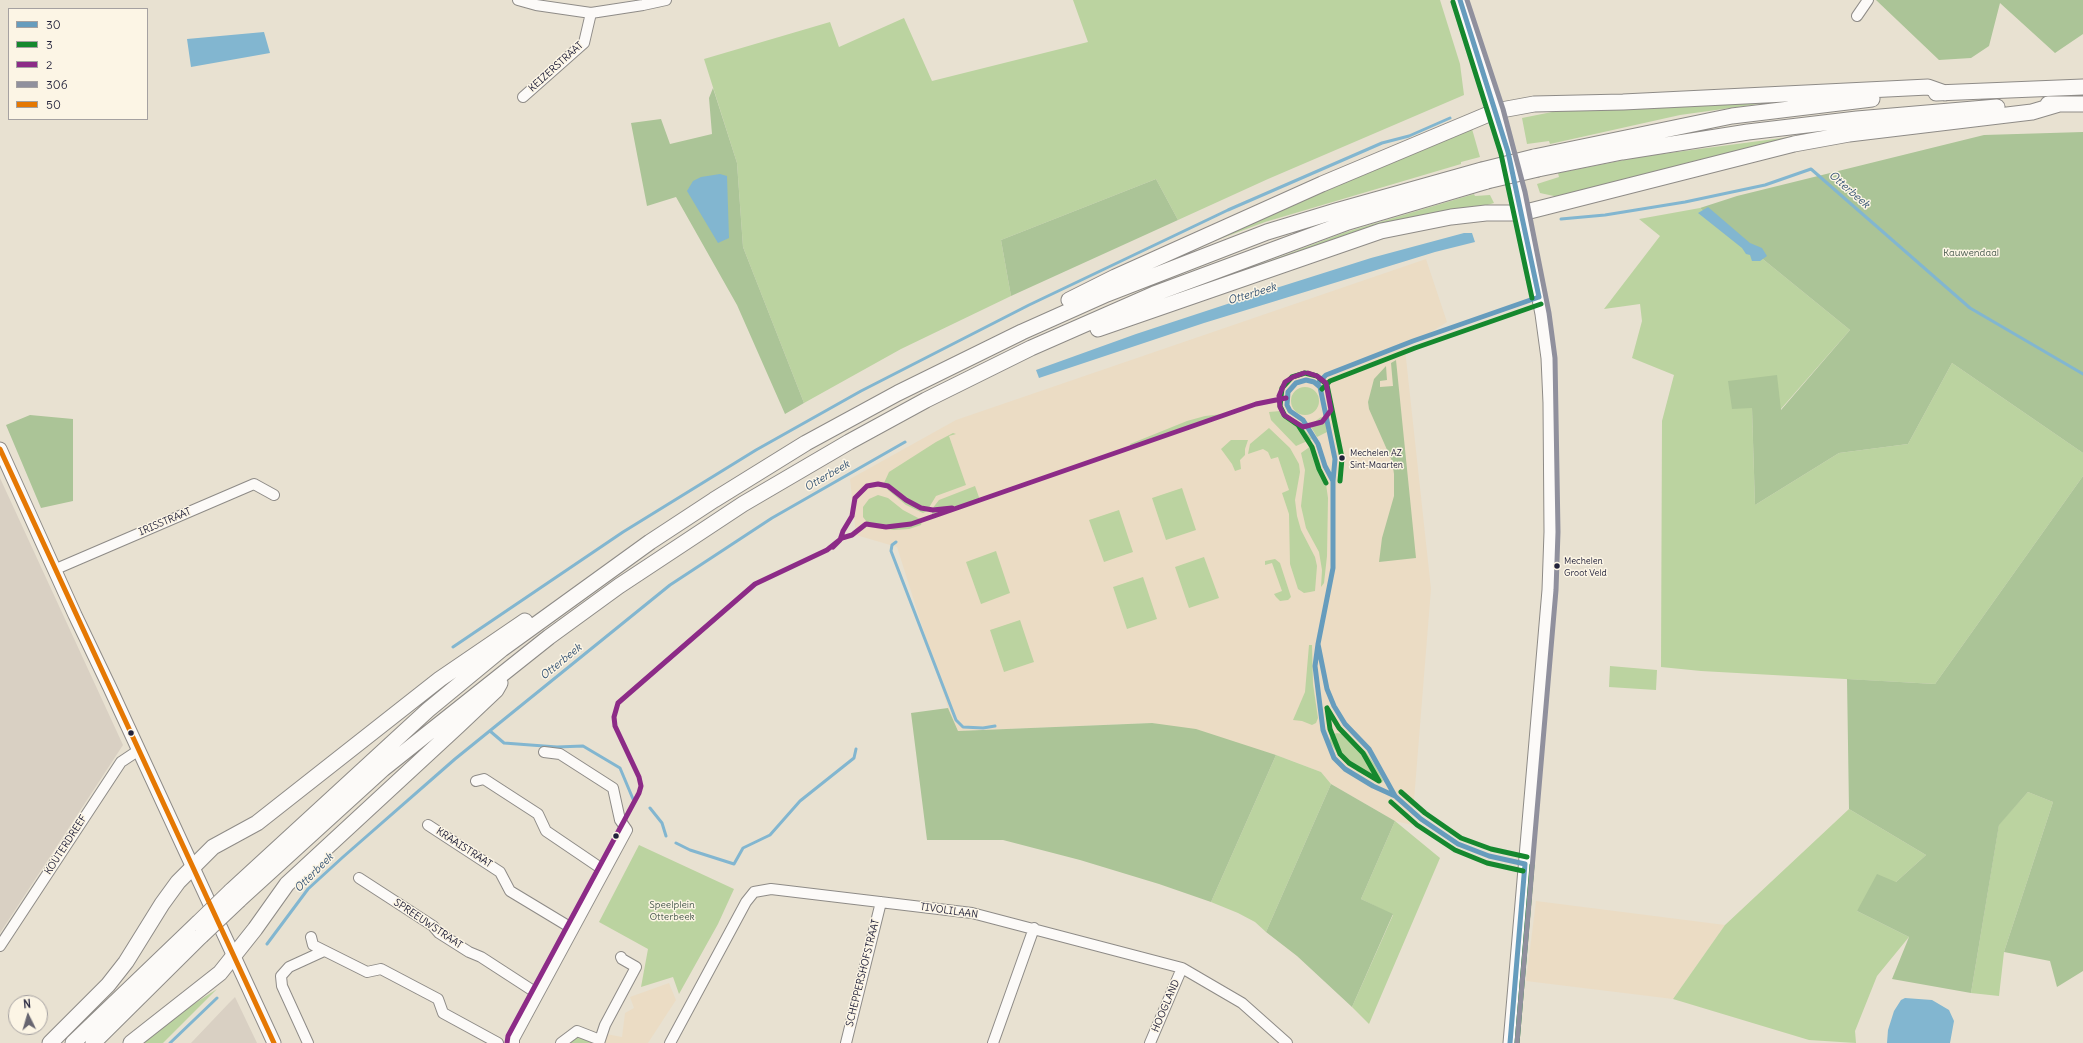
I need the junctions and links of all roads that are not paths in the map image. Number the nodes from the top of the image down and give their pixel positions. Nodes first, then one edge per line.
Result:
1 (518, 0) edge
2 (666, 0) edge
3 (1460, 0) edge
4 (1868, 0) edge
5 (591, 13) junction
6 (1857, 16) dead end
7 (2083, 87) edge
8 (1945, 92) junction
9 (523, 97) dead end
10 (2059, 104) junction
11 (2083, 104) edge
12 (1496, 111) junction
13 (1536, 163) junction
14 (1484, 176) junction
15 (1522, 213) junction
16 (1022, 332) junction
17 (1031, 348) junction
18 (0, 449) edge
19 (274, 495) dead end
20 (56, 569) junction
21 (566, 602) junction
22 (508, 668) junction
23 (139, 750) junction
24 (544, 752) dead end
25 (476, 781) dead end
26 (428, 825) dead end
27 (193, 866) junction
28 (605, 871) junction
29 (359, 878) dead end
30 (235, 896) junction
31 (881, 902) junction
32 (1034, 928) junction
33 (200, 930) junction
34 (573, 930) junction
35 (311, 937) dead end
36 (0, 945) edge
37 (324, 951) junction
38 (234, 955) junction
39 (622, 956) dead end
40 (1182, 968) junction
41 (538, 994) junction
42 (600, 1042) edge
43 (50, 1043) edge
44 (73, 1043) edge
45 (93, 1043) edge
46 (131, 1043) edge
47 (274, 1043) edge
48 (308, 1043) edge
49 (498, 1043) edge
50 (514, 1043) edge
51 (561, 1043) edge
52 (670, 1043) edge
53 (846, 1043) edge
54 (993, 1043) edge
55 (1150, 1043) edge
56 (1286, 1043) edge
57 (1510, 1043) edge

1 - 5 street
2 - 5 street
3 - 12 main road
4 - 6 street
5 - 9 street, KEIZERSTRAAT
7 - 8 highway
8 - 12 highway
8 - 13 highway
10 - 11 highway
10 - 13 highway
10 - 15 highway
12 - 15 main road
12 - 16 highway
13 - 14 highway, bridge
14 - 16 highway
14 - 17 highway
15 - 17 highway
15 - 57 main road
16 - 21 highway
17 - 22 highway
18 - 20 main road
19 - 20 street, IRISSTRAAT
20 - 23 main road
21 - 27 highway
21 - 30 highway
22 - 30 highway
22 - 38 highway
23 - 27 main road
23 - 36 street, KOUTERDREEF
24 - 28 street
25 - 28 street
26 - 34 street, KRAAISTRAAT
27 - 38 main road
27 - 43 highway
28 - 34 street
29 - 41 street, SPREEUWSTRAAT
30 - 33 highway, bridge
31 - 32 street, TIVOLILAAN
31 - 52 street, TIVOLILAAN
31 - 53 street, SCHEPPERSHOFSTRAAT
32 - 40 street, TIVOLILAAN
32 - 54 street
33 - 44 highway
33 - 45 highway
34 - 41 street
35 - 37 street
37 - 48 street
37 - 49 street
38 - 46 highway
38 - 47 main road
39 - 42 street
40 - 55 street, HOOGLAND
40 - 56 street, TIVOLILAAN
41 - 50 street
42 - 51 street

